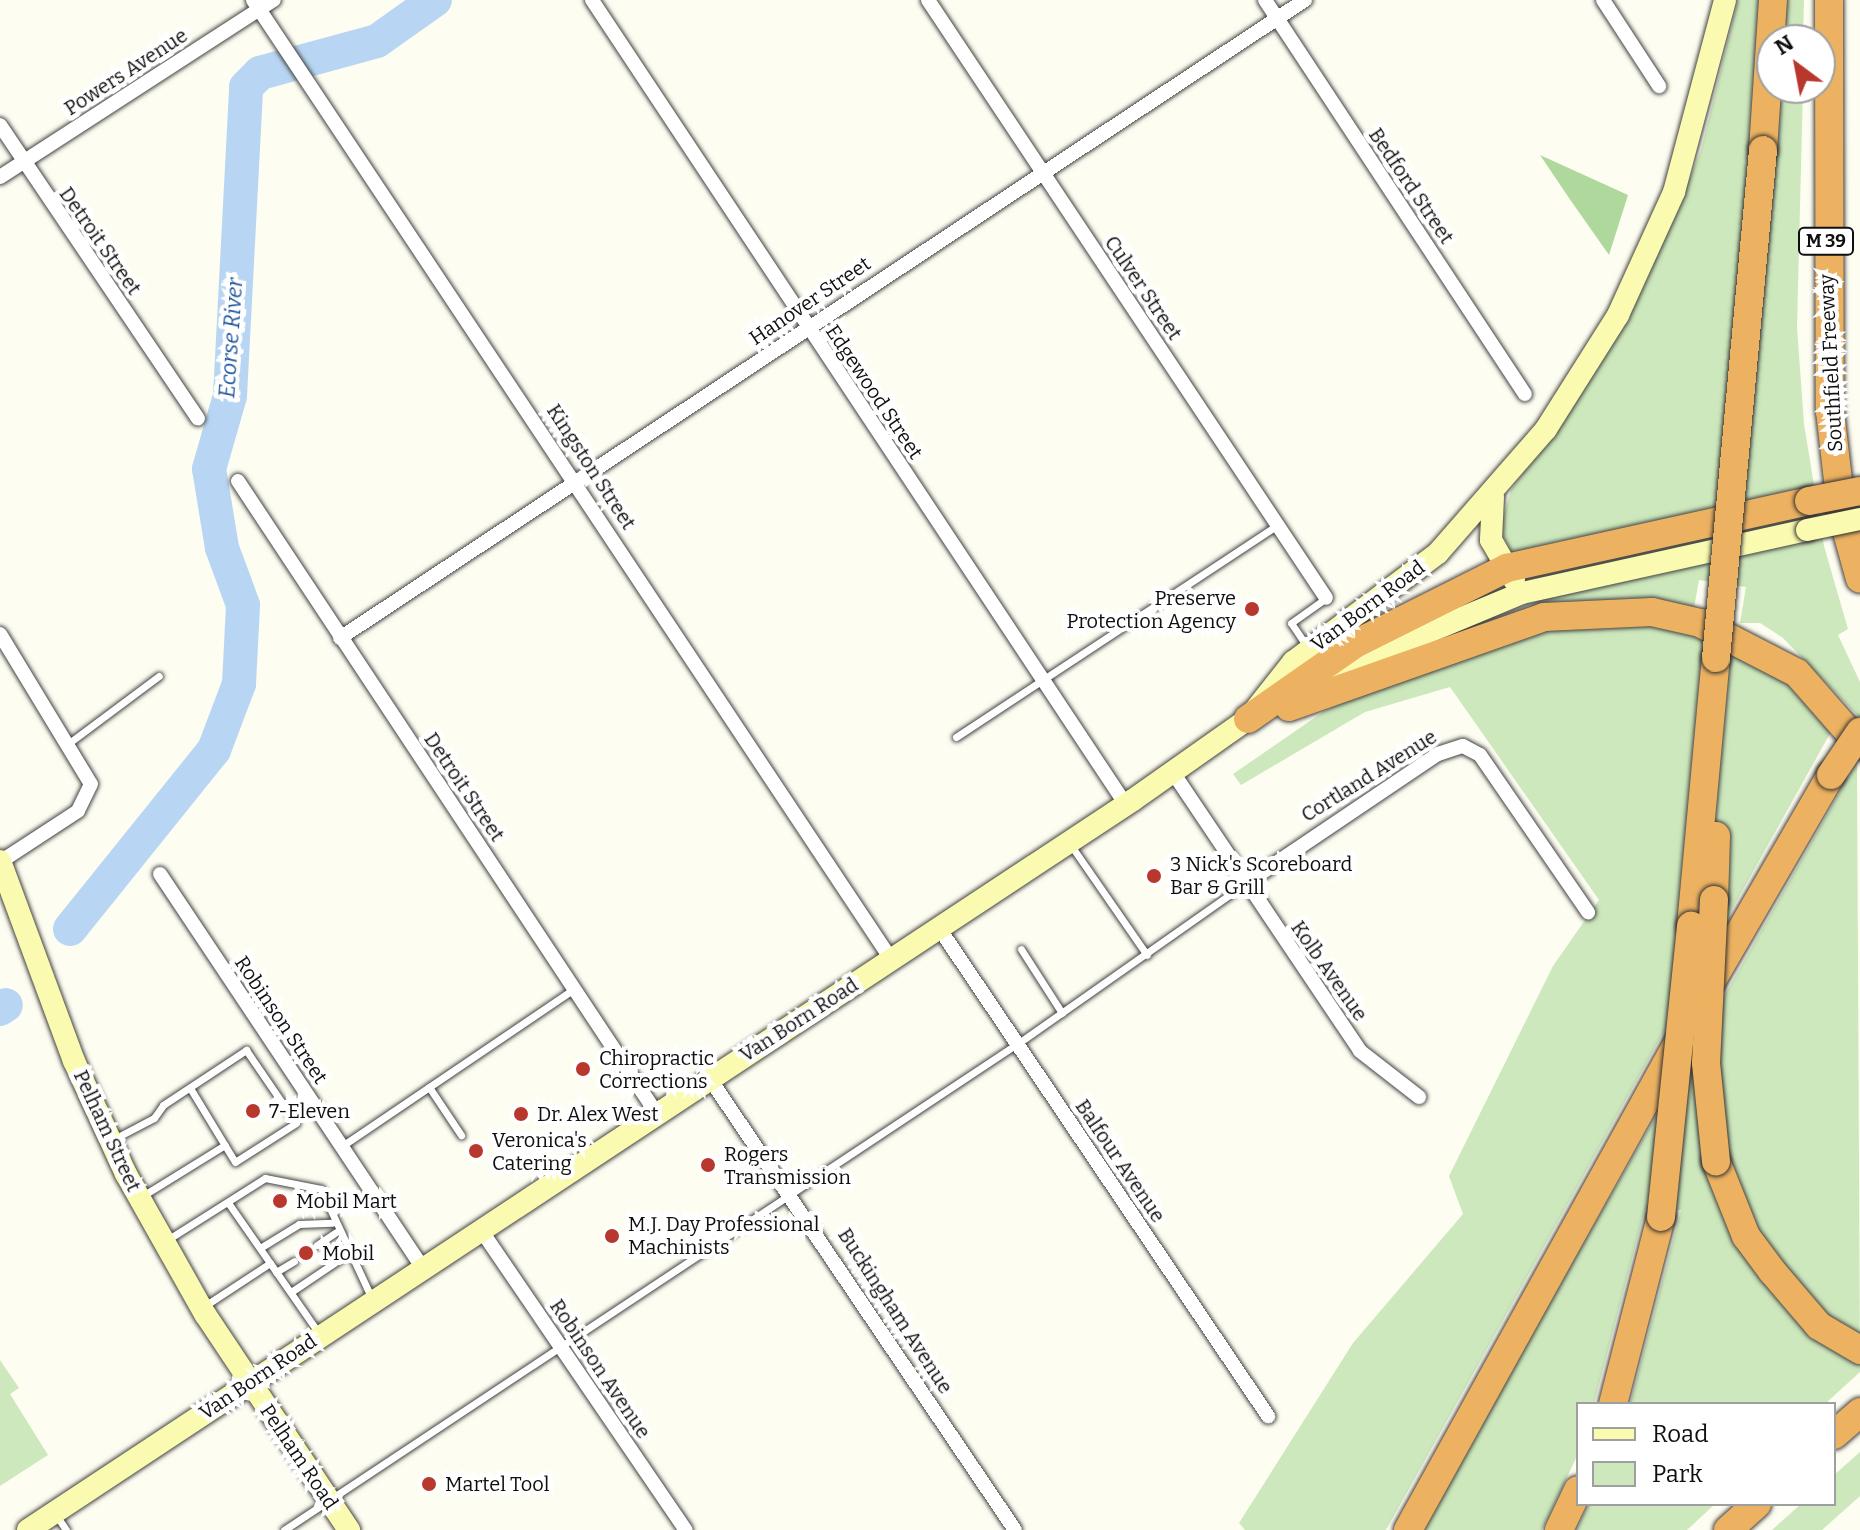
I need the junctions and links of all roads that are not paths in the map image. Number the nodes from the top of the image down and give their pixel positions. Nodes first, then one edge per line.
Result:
1 (274, 0) edge
2 (592, 0) edge
3 (928, 0) edge
4 (1265, 0) edge
5 (1305, 0) edge
6 (1603, 0) edge
7 (1725, 0) edge
8 (1773, 0) edge
9 (1829, 0) edge
10 (256, 5) edge
11 (1276, 19) junction
12 (1659, 86) dead end
13 (0, 125) edge
14 (22, 163) junction
15 (1041, 171) junction
16 (0, 177) edge
17 (807, 328) junction
18 (1525, 394) dead end
19 (198, 418) dead end
20 (238, 481) dead end
21 (577, 482) junction
22 (1860, 491) edge
23 (1494, 496) junction
24 (1860, 519) edge
25 (1278, 525) junction
26 (1507, 568) junction
27 (1860, 579) edge
28 (1522, 593) junction
29 (1326, 598) joint
30 (0, 634) edge
31 (340, 638) junction
32 (1309, 650) junction
33 (159, 676) dead end
34 (1043, 681) junction
35 (1289, 707) junction
36 (1712, 707) junction
37 (1248, 719) junction
38 (1860, 732) edge
39 (956, 737) dead end
40 (69, 743) junction
41 (1860, 745) edge
42 (1172, 771) junction
43 (1126, 805) junction
44 (1069, 842) junction
45 (0, 861) edge
46 (160, 874) dead end
47 (1245, 884) junction
48 (1588, 912) dead end
49 (939, 928) junction
50 (1021, 949) dead end
51 (1147, 955) junction
52 (891, 959) junction
53 (575, 988) junction
54 (1062, 1013) junction
55 (1017, 1044) junction
56 (710, 1079) junction
57 (429, 1087) junction
58 (190, 1088) junction
59 (1419, 1097) dead end
60 (657, 1114) junction
61 (461, 1135) dead end
62 (110, 1141) junction
63 (225, 1145) junction
64 (341, 1146) junction
65 (791, 1192) junction
66 (138, 1198) junction
67 (229, 1204) junction
68 (332, 1223) junction
69 (481, 1230) junction
70 (336, 1232) junction
71 (163, 1242) junction
72 (317, 1245) dead end
73 (260, 1248) junction
74 (346, 1255) junction
75 (294, 1261) dead end
76 (270, 1263) junction
77 (423, 1269) junction
78 (276, 1272) junction
79 (291, 1292) junction
80 (373, 1301) junction
81 (202, 1308) junction
82 (320, 1336) junction
83 (560, 1344) junction
84 (1860, 1350) edge
85 (250, 1383) junction
86 (1614, 1402) edge
87 (1860, 1412) edge
88 (1268, 1416) dead end
89 (1836, 1433) edge
90 (1576, 1494) edge
91 (328, 1501) junction
92 (1755, 1506) edge
93 (60, 1521) edge
94 (28, 1530) edge
95 (284, 1530) edge
96 (349, 1530) edge
97 (686, 1530) edge
98 (1015, 1530) edge
99 (1408, 1530) edge
100 (1559, 1530) edge
101 (1728, 1530) edge

1 - 10 street, Powers Avenue
2 - 17 street, Edgewood Street
3 - 15 street, Culver Street
4 - 11 street, Bedford Street
5 - 11 street, Hanover Street
6 - 12 street
7 - 23 main road, Van Born Road
8 - 36 highway, bridge
9 - 27 highway, Southfield Freeway / M 39
10 - 14 street, Powers Avenue
10 - 21 street, Kingston Street
11 - 15 street, Hanover Street
11 - 18 street, Bedford Street
13 - 14 street, Detroit Street
14 - 16 street, Powers Avenue
14 - 19 street, Detroit Street
15 - 17 street, Hanover Street
15 - 25 street, Culver Street
17 - 21 street, Hanover Street
17 - 34 street, Edgewood Street
20 - 31 street, Detroit Street
21 - 31 street, Hanover Street
21 - 52 street, Kingston Street
22 - 26 highway, bridge
23 - 26 main road
23 - 32 main road, Van Born Road
24 - 28 main road, Van Born Road, bridge
25 - 29 street, Culver Street
25 - 34 lane
26 - 28 main road
26 - 37 highway
28 - 35 main road, Van Born Road
29 - 32 lane
30 - 40 street
31 - 53 street, Detroit Street
32 - 37 main road, Van Born Road
33 - 40 lane
34 - 39 lane
34 - 43 street, Edgewood Street
35 - 37 main road, Van Born Road
35 - 41 highway
36 - 84 highway, bridge
36 - 86 highway, bridge
37 - 42 main road, Van Born Road
38 - 99 highway, bridge
40 - 45 street
42 - 43 main road, Van Born Road
42 - 47 street, Kolb Avenue
43 - 44 main road, Van Born Road
44 - 49 main road, Van Born Road
44 - 51 lane
45 - 62 main road, Pelham Street
46 - 64 street, Robinson Street
47 - 48 street, Cortland Avenue
47 - 51 lane
47 - 59 street, Kolb Avenue
49 - 52 main road, Van Born Road
49 - 55 street, Balfour Avenue
50 - 54 lane
51 - 54 lane
52 - 56 main road, Van Born Road
53 - 57 lane
53 - 60 street, Detroit Street
54 - 55 lane
55 - 65 lane
55 - 88 street, Balfour Avenue
56 - 60 main road, Van Born Road
56 - 65 street, Buckingham Avenue
57 - 61 lane
57 - 64 lane
58 - 62 lane
58 - 63 lane
58 - 63 lane
60 - 69 main road, Van Born Road
62 - 66 main road, Pelham Street
63 - 66 lane
64 - 77 street, Robinson Street
65 - 83 lane
65 - 98 street, Buckingham Avenue
66 - 71 main road, Pelham Street
67 - 68 lane
67 - 71 lane
67 - 73 lane
68 - 70 lane
68 - 73 lane
69 - 77 main road, Van Born Road
69 - 83 street, Robinson Avenue
70 - 72 lane
70 - 74 lane
71 - 81 main road, Pelham Street
73 - 76 lane
74 - 79 lane
74 - 80 lane
75 - 78 lane
76 - 78 lane
76 - 81 lane
77 - 80 main road, Van Born Road
78 - 79 lane
79 - 82 lane
80 - 82 main road, Van Born Road
81 - 85 main road, Pelham Street
82 - 85 main road, Van Born Road
83 - 91 lane
83 - 97 street, Robinson Avenue
85 - 91 main road, Pelham Road
85 - 93 main road, Van Born Road
87 - 89 highway
90 - 100 highway
91 - 95 lane
91 - 96 main road, Pelham Road
92 - 101 highway
93 - 94 main road, Van Born Road

